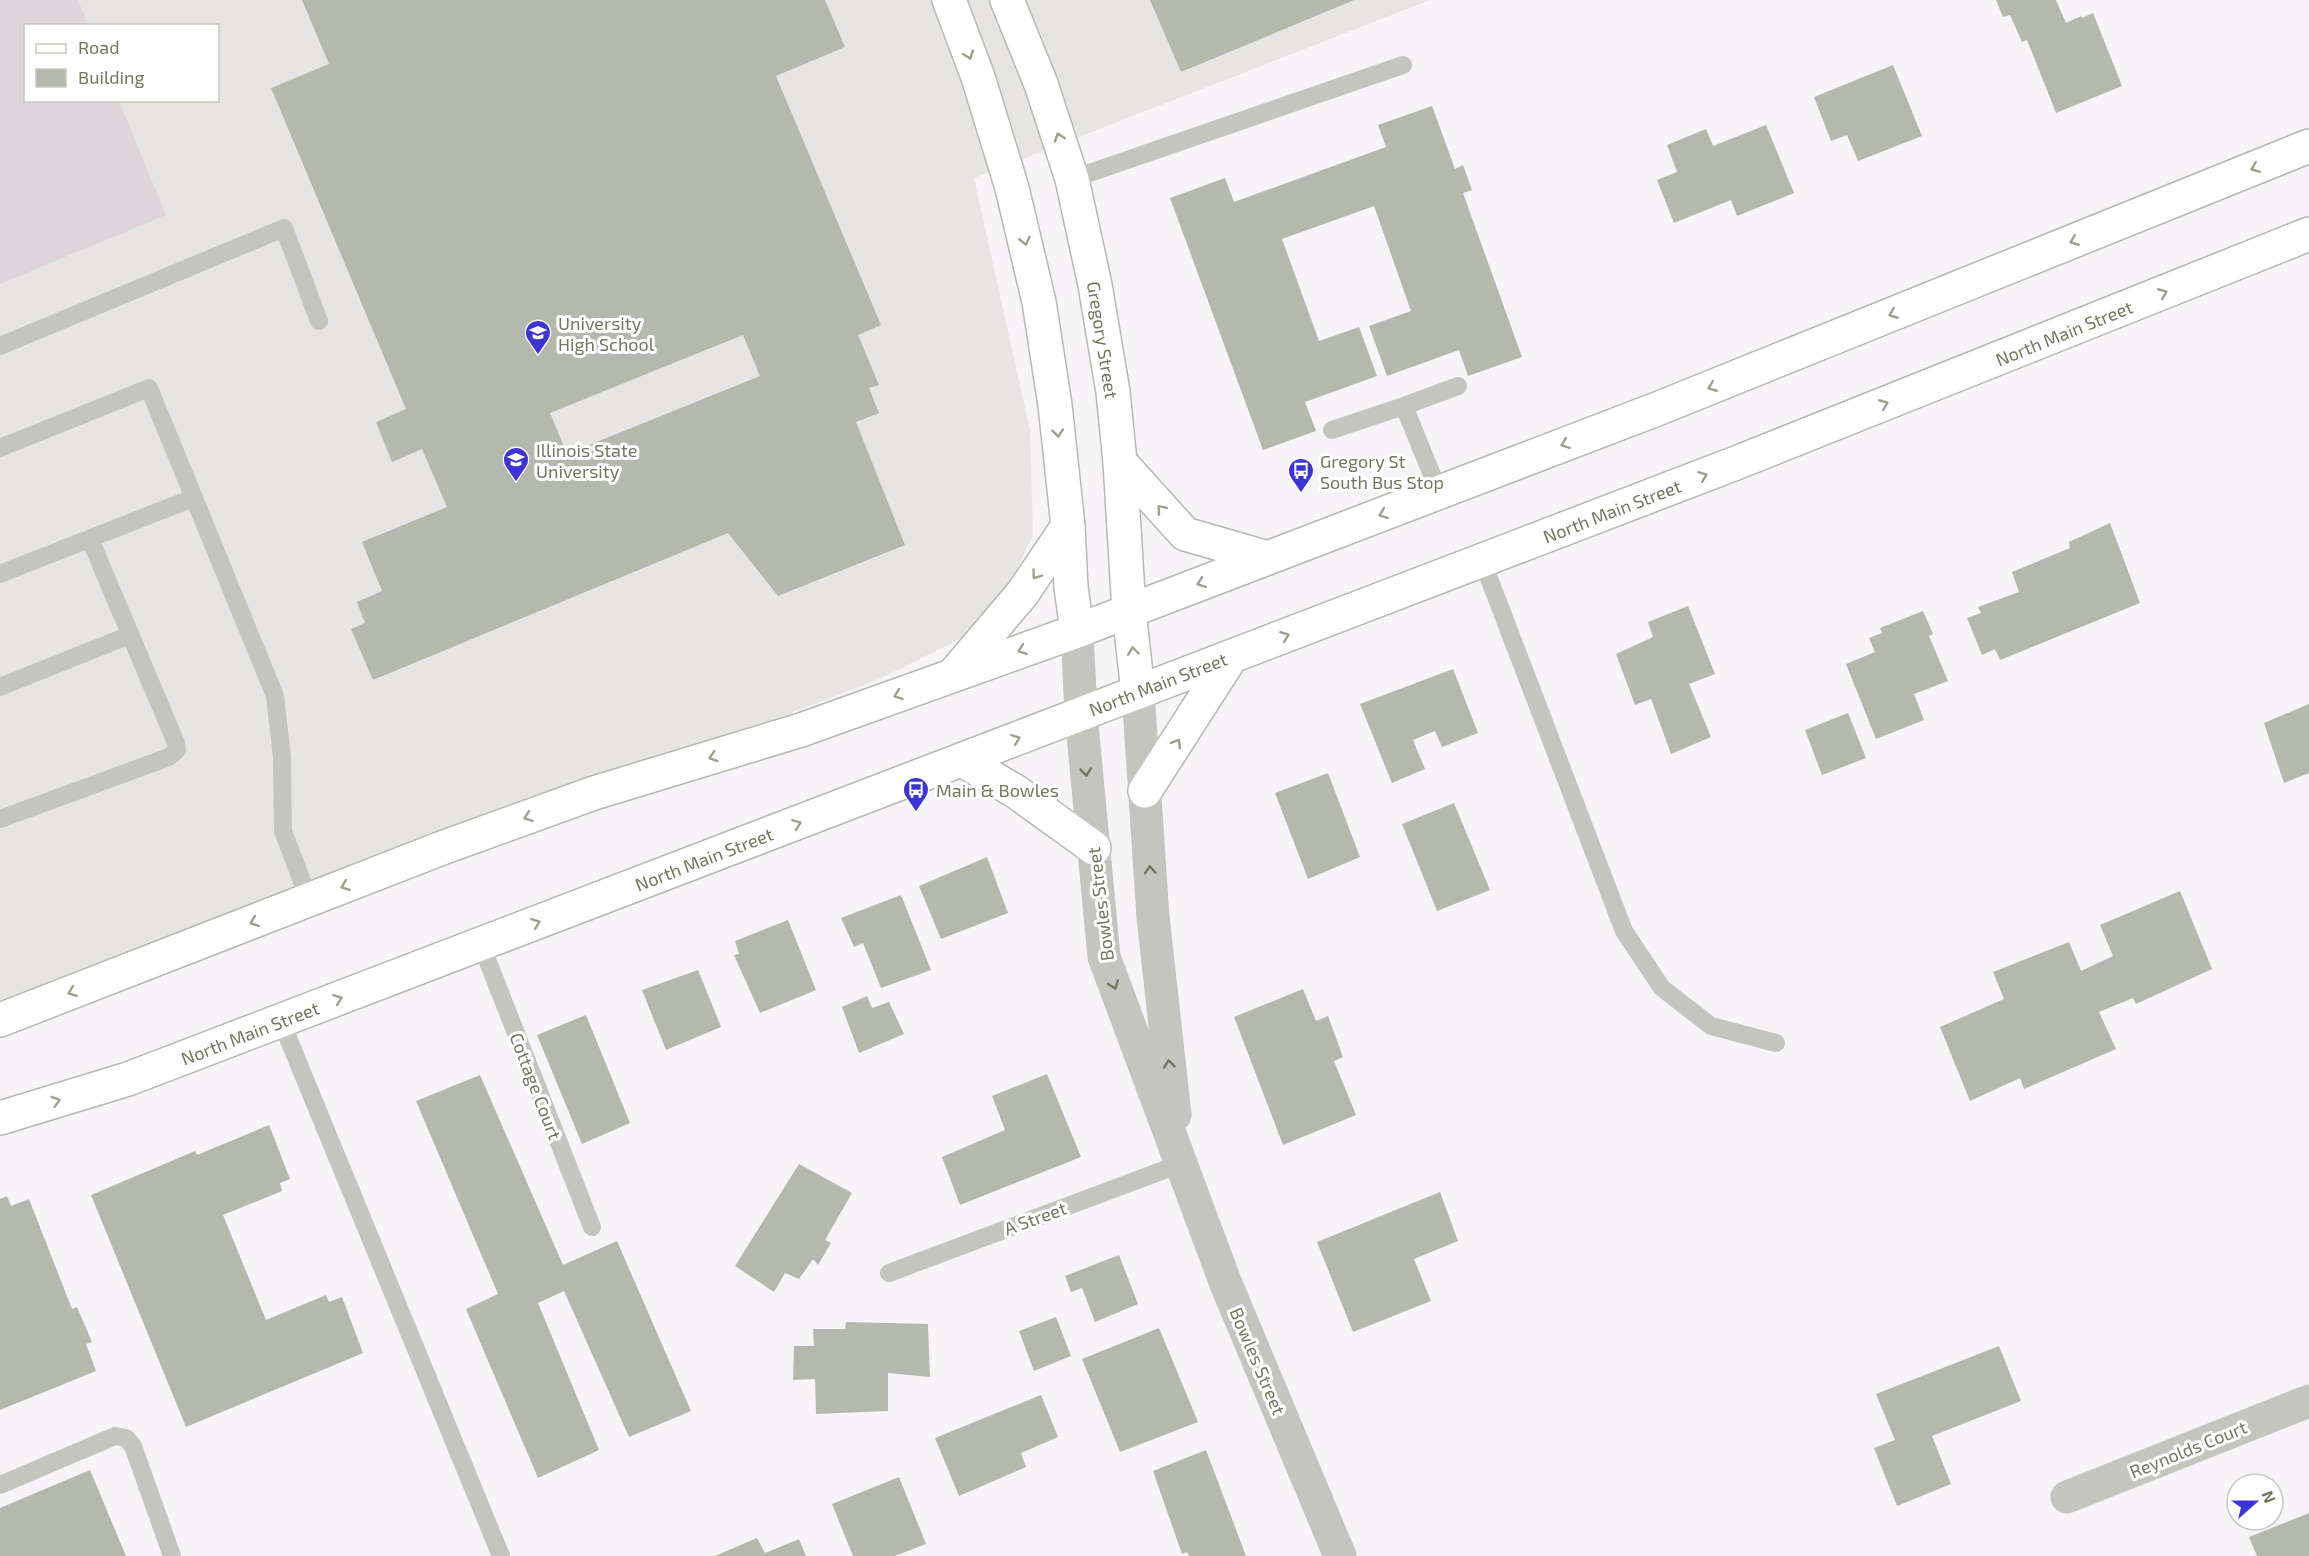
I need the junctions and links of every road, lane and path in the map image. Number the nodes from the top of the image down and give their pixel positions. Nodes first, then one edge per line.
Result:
1 (949, 0) edge
2 (1007, 0) edge
3 (1403, 65) dead end
4 (2309, 146) edge
5 (1072, 179) junction
6 (2309, 234) edge
7 (320, 321) dead end
8 (0, 346) edge
9 (1458, 386) dead end
10 (1404, 406) junction
11 (1332, 430) dead end
12 (0, 448) edge
13 (1120, 462) junction
14 (1439, 492) junction
15 (194, 498) junction
16 (1068, 526) junction
17 (90, 539) junction
18 (1268, 558) junction
19 (1482, 560) junction
20 (0, 574) edge
21 (1129, 611) junction
22 (1077, 631) junction
23 (130, 635) junction
24 (1231, 657) junction
25 (953, 675) junction
26 (0, 687) edge
27 (1138, 692) junction
28 (1081, 714) junction
29 (962, 760) junction
30 (1145, 791) junction
31 (0, 819) edge
32 (1094, 848) junction
33 (309, 900) junction
34 (481, 944) junction
35 (0, 1020) edge
36 (281, 1021) junction
37 (1776, 1043) dead end
38 (0, 1118) edge
39 (1180, 1164) junction
40 (592, 1227) dead end
41 (889, 1273) dead end
42 (2309, 1401) edge
43 (0, 1485) edge
44 (2067, 1497) dead end
45 (172, 1556) edge
46 (501, 1556) edge
47 (1340, 1556) edge

1 -> 16 main road
5 -> 2 main road, Gregory Street
3 - 5 lane
4 -> 14 main road
5 - 13 main road, Gregory Street
19 -> 6 main road, North Main Street
7 - 8 lane
9 - 10 lane
10 - 11 lane
10 - 14 lane
12 - 15 lane
18 -> 13 main road
13 - 21 main road, Gregory Street
14 -> 18 main road
15 - 17 lane
15 - 33 lane
16 - 22 main road
16 -> 25 main road
17 - 20 lane
17 - 23 lane
18 -> 21 main road
24 -> 19 main road, North Main Street
19 - 37 lane
21 - 22 main road
27 -> 21 main road, Gregory Street
22 -> 25 main road
22 - 28 street, Bowles Street
23 - 26 lane
23 - 31 lane
24 - 27 main road, North Main Street
30 -> 24 main road
25 -> 33 main road
27 - 28 main road, North Main Street
27 - 30 street, Bowles Street
29 -> 28 main road, North Main Street
28 -> 32 street, Bowles Street
29 - 32 main road
34 -> 29 main road, North Main Street
39 -> 30 street, Bowles Street
32 -> 39 street, Bowles Street
33 -> 35 main road
36 -> 34 main road, North Main Street
34 - 40 lane, Cottage Court
38 -> 36 main road, North Main Street
36 - 46 lane
39 - 41 lane, A Street
39 - 47 street, Bowles Street
42 - 44 street, Reynolds Court
43 - 45 lane

